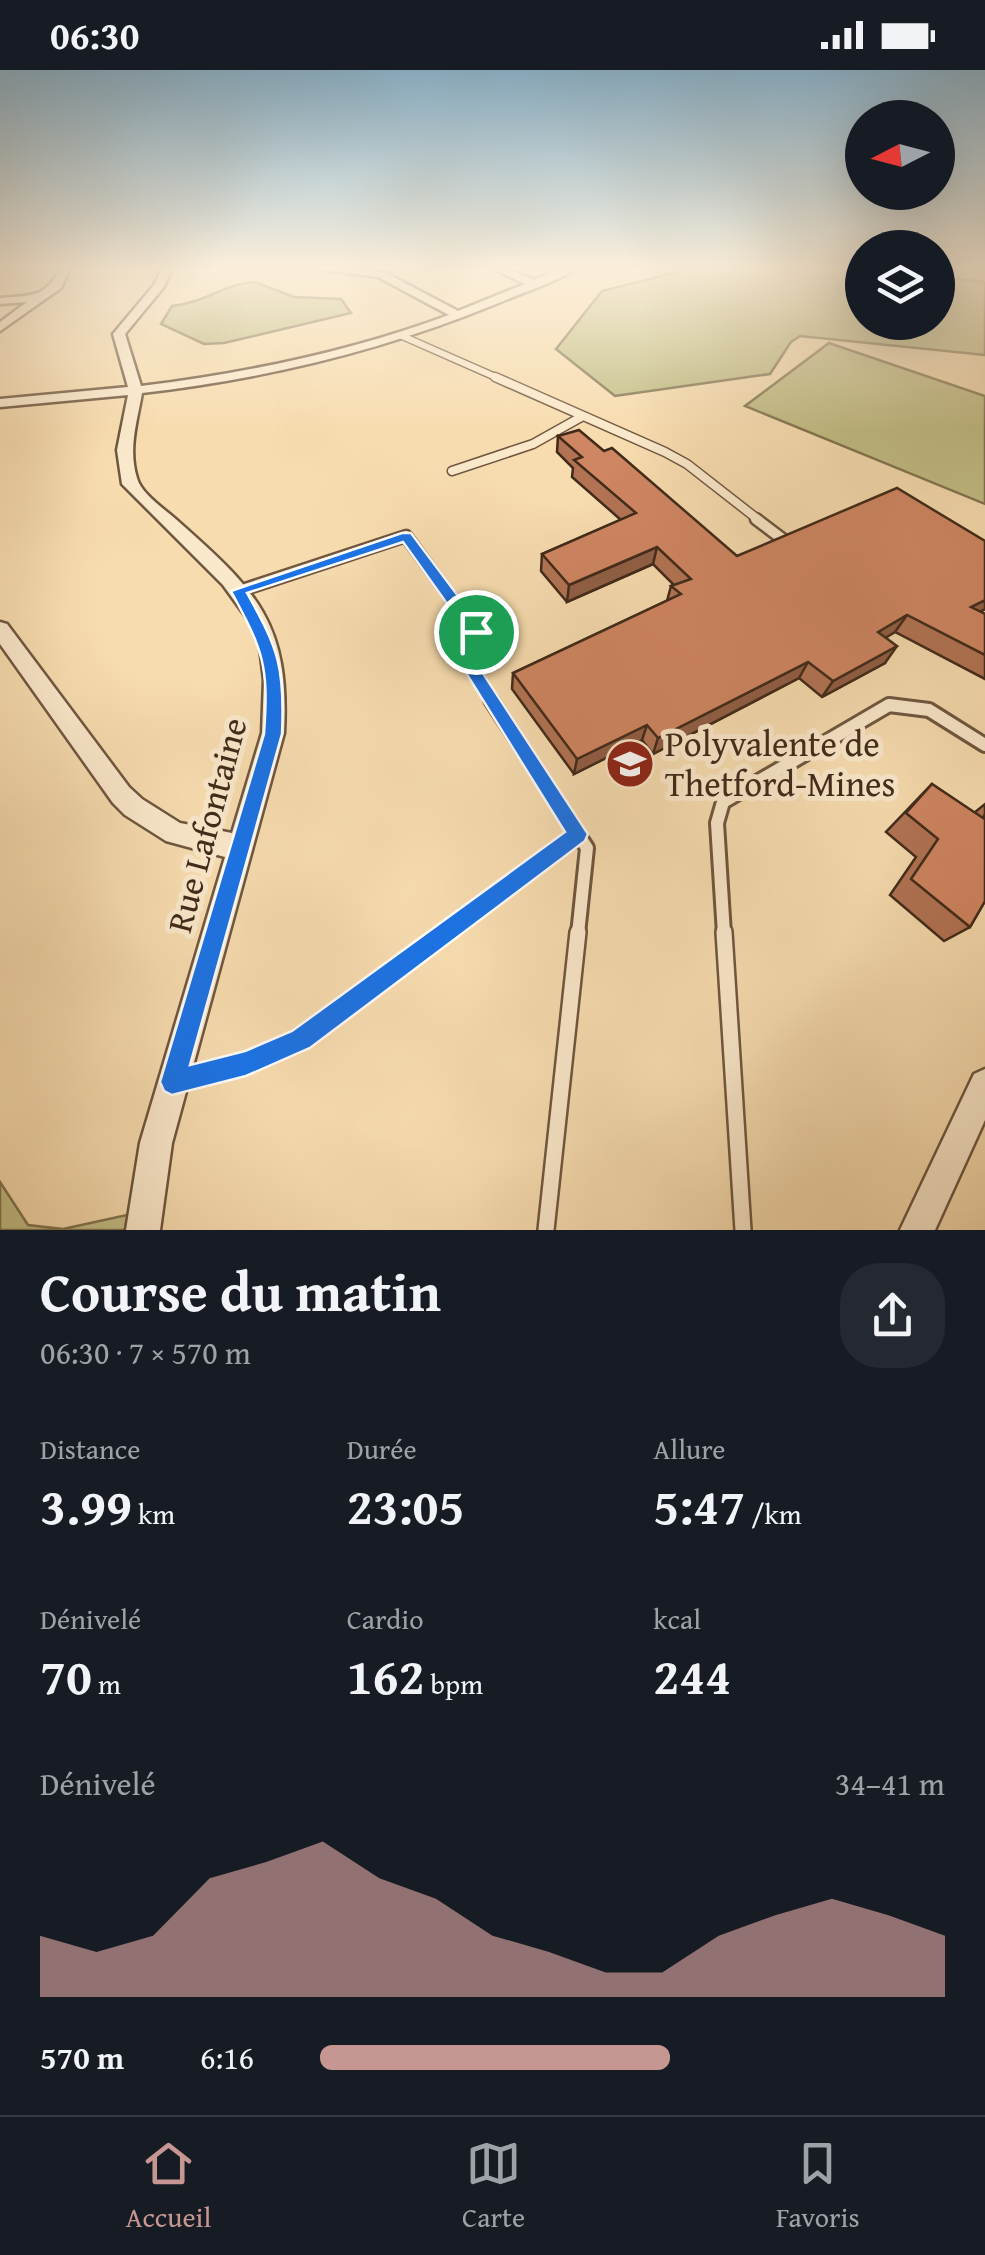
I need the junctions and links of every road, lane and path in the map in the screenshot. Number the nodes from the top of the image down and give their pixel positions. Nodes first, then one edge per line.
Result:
1 (127, 321) edge
2 (438, 321) edge
3 (400, 336) junction
4 (136, 390) junction
5 (0, 403) edge
6 (583, 416) junction
7 (452, 470) dead end
8 (785, 541) edge
9 (238, 591) junction
10 (0, 629) edge
11 (985, 745) edge
12 (578, 834) junction
13 (240, 846) junction
14 (172, 1082) junction
15 (985, 1085) edge
16 (143, 1230) edge
17 (546, 1230) edge
18 (743, 1230) edge
19 (916, 1230) edge

1 - 4 street, Rue Lafontaine
2 - 3 street
3 - 4 street
3 - 6 lane
4 - 5 street
4 - 9 street, Rue Lafontaine
6 - 7 lane
6 - 8 lane
9 - 12 lane
9 - 13 street, Rue Lafontaine
10 - 13 street
11 - 18 lane
12 - 14 lane
12 - 17 lane
13 - 14 street, Rue Lafontaine
14 - 16 street, Rue Lafontaine
15 - 19 street

